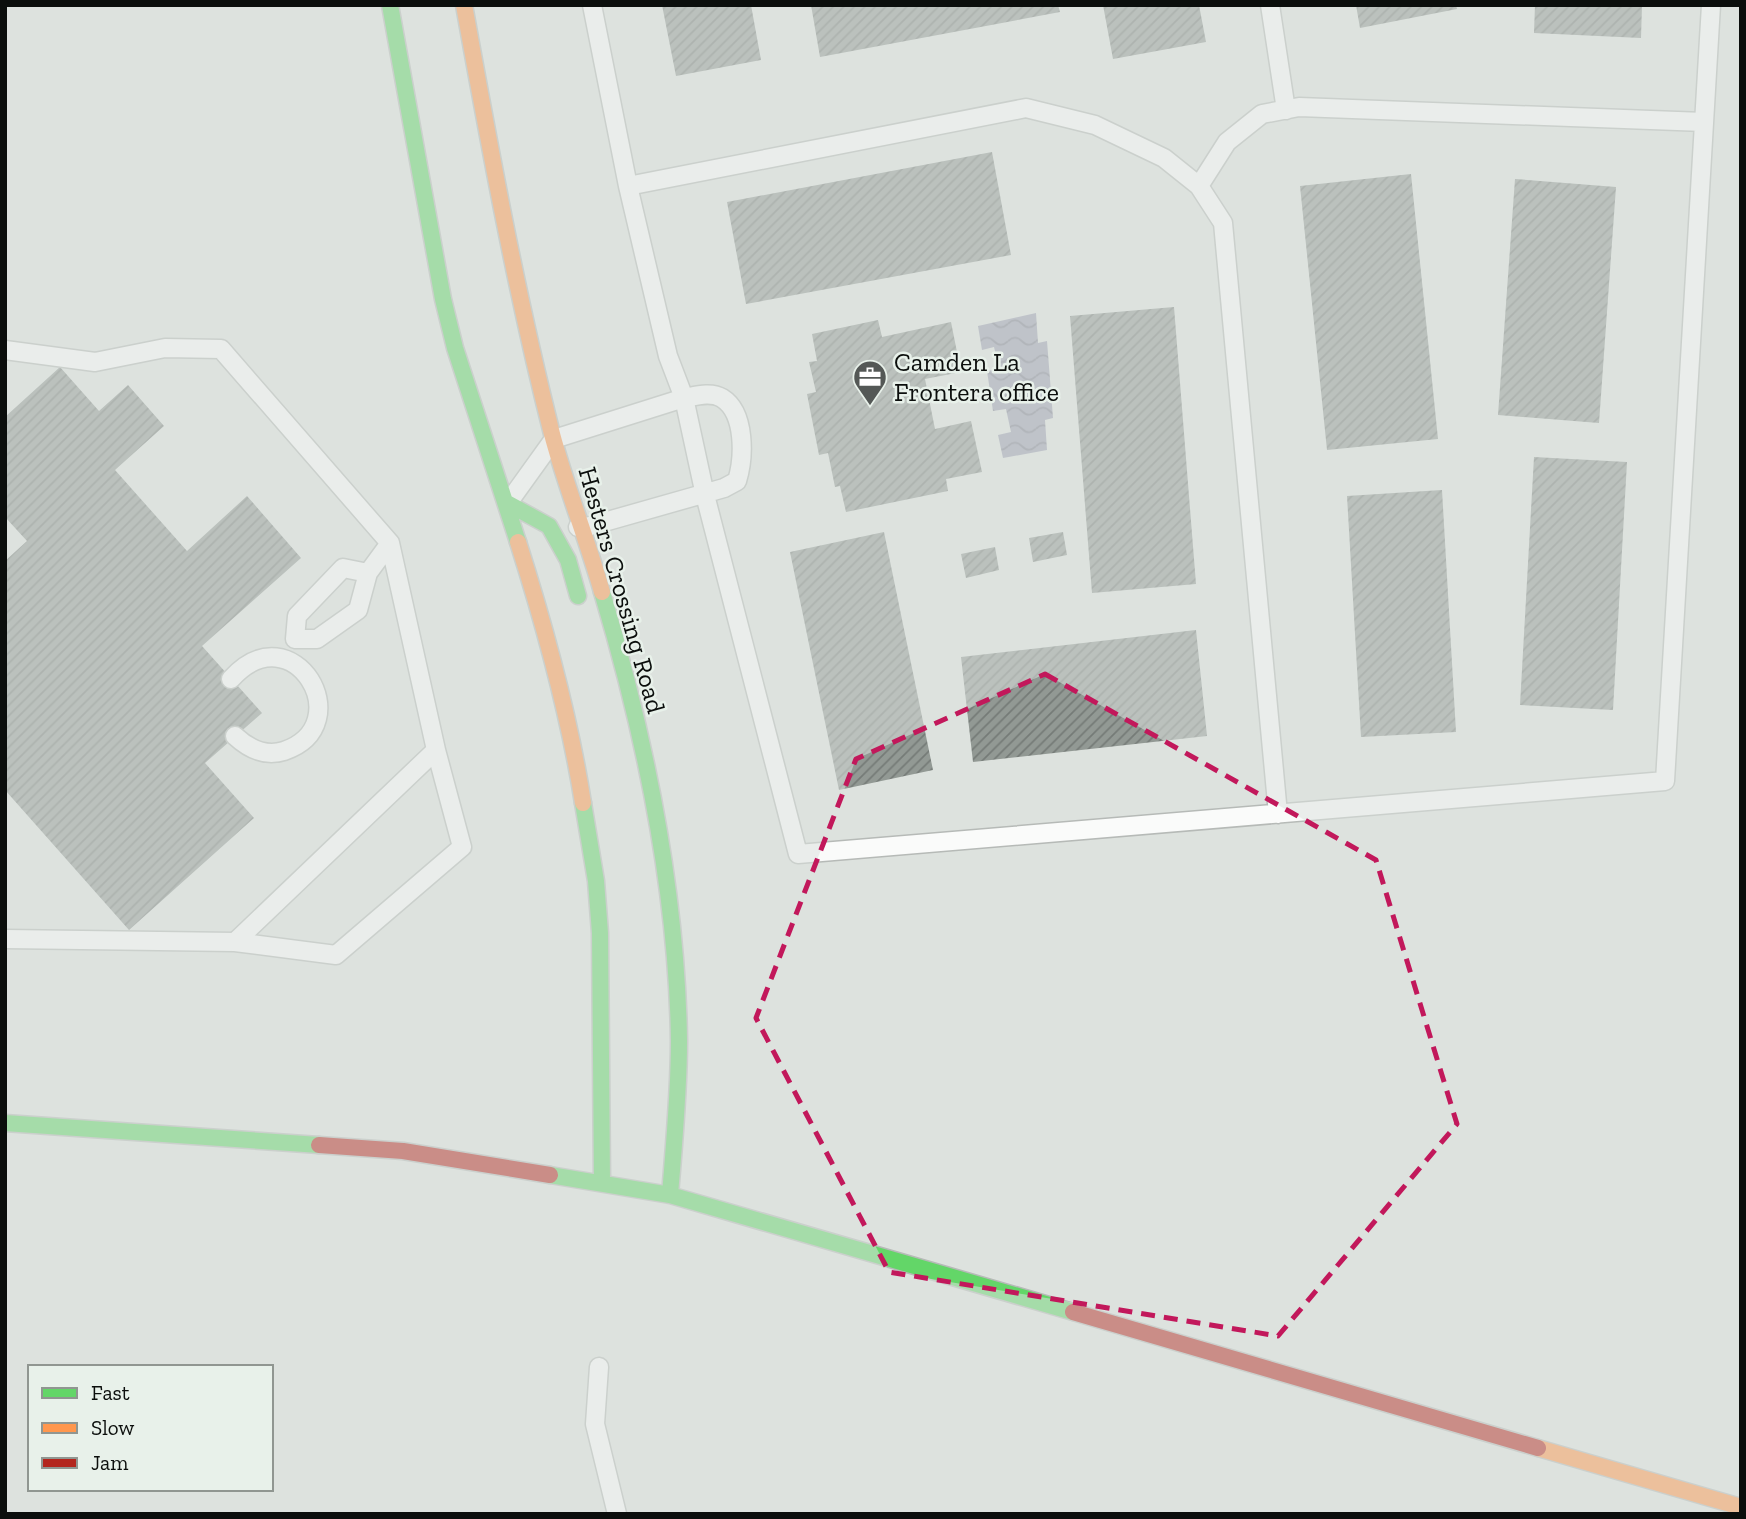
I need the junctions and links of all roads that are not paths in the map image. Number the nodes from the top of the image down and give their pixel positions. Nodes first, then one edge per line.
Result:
1 (390, 5) edge
2 (464, 5) edge
3 (592, 5) edge
4 (1270, 5) edge
5 (1711, 5) edge
6 (1286, 110) junction
7 (1704, 122) junction
8 (628, 186) junction
9 (1199, 186) junction
10 (5, 350) edge
11 (684, 398) junction
12 (554, 439) junction
13 (705, 495) junction
14 (507, 503) junction
15 (583, 528) junction
16 (390, 543) junction
17 (369, 573) junction
18 (581, 609) dead end
19 (295, 639) junction
20 (287, 659) junction
21 (231, 678) dead end
22 (623, 726) dead end
23 (235, 736) dead end
24 (639, 743) junction
25 (436, 750) junction
26 (1278, 814) junction
27 (5, 939) edge
28 (235, 942) junction
29 (5, 1123) edge
30 (602, 1182) junction
31 (670, 1195) junction
32 (599, 1367) dead end
33 (1741, 1507) edge
34 (617, 1514) edge

1 - 14 street
2 - 12 street, Hesters Crossing Road
3 - 8 lane
4 - 6 lane
5 - 7 lane
6 - 7 lane
6 - 9 lane
7 - 26 lane
8 - 9 lane
8 - 11 lane
9 - 26 lane
10 - 16 lane
11 - 12 lane
11 - 13 lane
11 - 13 lane
12 - 14 lane
12 - 15 street, Hesters Crossing Road
13 - 15 lane
13 - 26 lane
14 - 15 lane
14 - 18 street
14 - 30 street
15 - 24 street, Hesters Crossing Road
16 - 17 lane
16 - 25 lane
17 - 19 lane
17 - 19 lane
19 - 20 lane
20 - 21 lane
20 - 23 lane
22 - 24 street
24 - 31 street, Hesters Crossing Road
25 - 28 lane
25 - 28 lane
27 - 28 lane
29 - 30 street
30 - 31 street
31 - 33 street
32 - 34 lane

